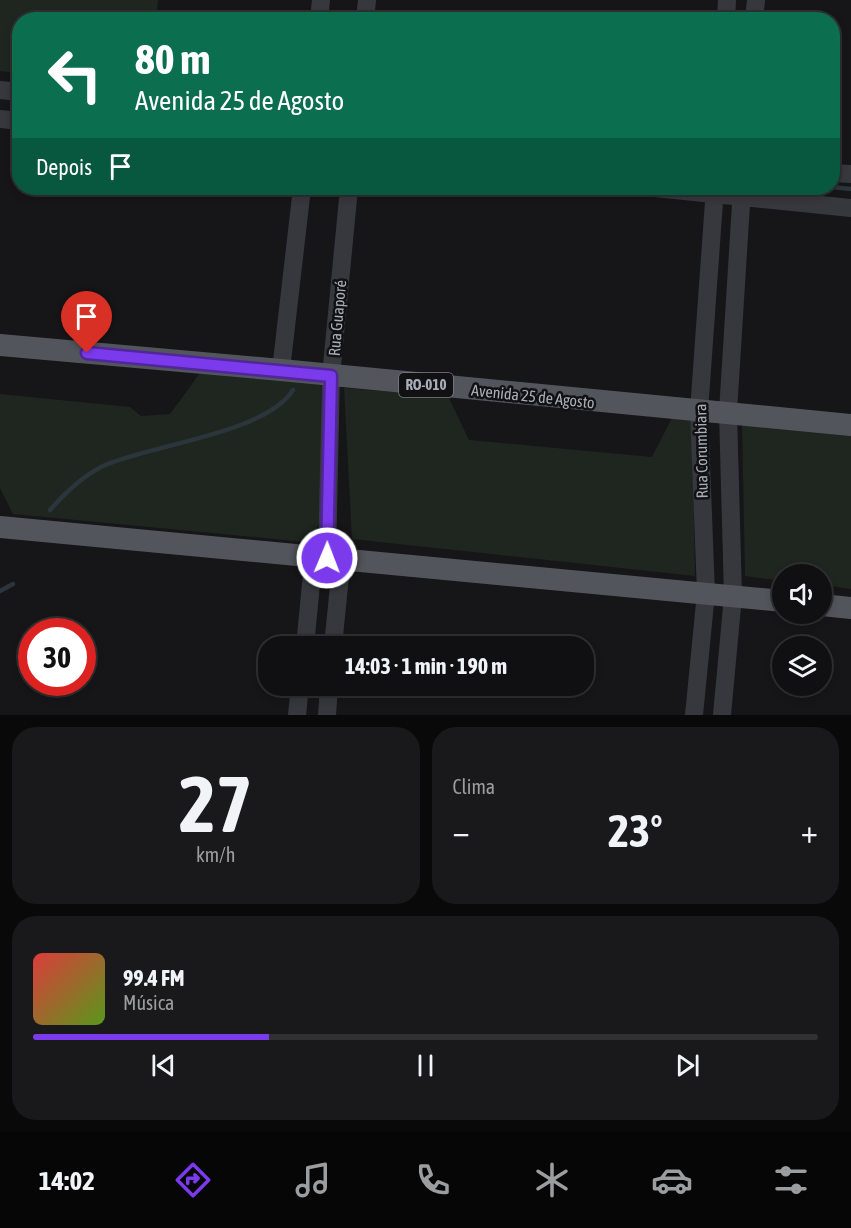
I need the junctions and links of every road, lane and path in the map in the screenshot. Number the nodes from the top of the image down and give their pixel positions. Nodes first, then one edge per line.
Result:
1 (301, 195) edge
2 (348, 195) edge
3 (714, 195) edge
4 (742, 195) edge
5 (762, 195) edge
6 (851, 208) edge
7 (0, 345) edge
8 (280, 370) junction
9 (331, 376) junction
10 (699, 411) junction
11 (728, 412) junction
12 (851, 425) edge
13 (0, 527) edge
14 (327, 558) junction
15 (706, 593) junction
16 (733, 596) junction
17 (772, 600) edge
18 (832, 606) edge
19 (851, 608) edge
20 (305, 636) edge
21 (334, 636) edge
22 (299, 696) edge
23 (328, 696) edge
24 (297, 715) edge
25 (327, 715) edge
26 (694, 715) edge
27 (722, 715) edge

1 - 8 street
2 - 9 street, Rua Guaporé
3 - 10 street, Rua Corumbiara
4 - 11 street, Rua Corumbiara
5 - 6 street
7 - 8 main road, Avenida 25 de Agosto / RO-010
8 - 9 main road, Avenida 25 de Agosto / RO-010
9 - 10 main road, Avenida 25 de Agosto / RO-010
9 - 14 street, Rua Guaporé
10 - 11 main road, Avenida 25 de Agosto / RO-010
10 - 15 street, Rua Corumbiara
11 - 12 main road, Avenida 25 de Agosto / RO-010
11 - 16 street, Rua Corumbiara
13 - 14 main road
14 - 15 main road
14 - 20 street
14 - 21 street, Rua Guaporé
15 - 16 main road
15 - 26 street, Rua Corumbiara
16 - 17 main road
16 - 27 street, Rua Corumbiara
18 - 19 main road
22 - 24 street
23 - 25 street

